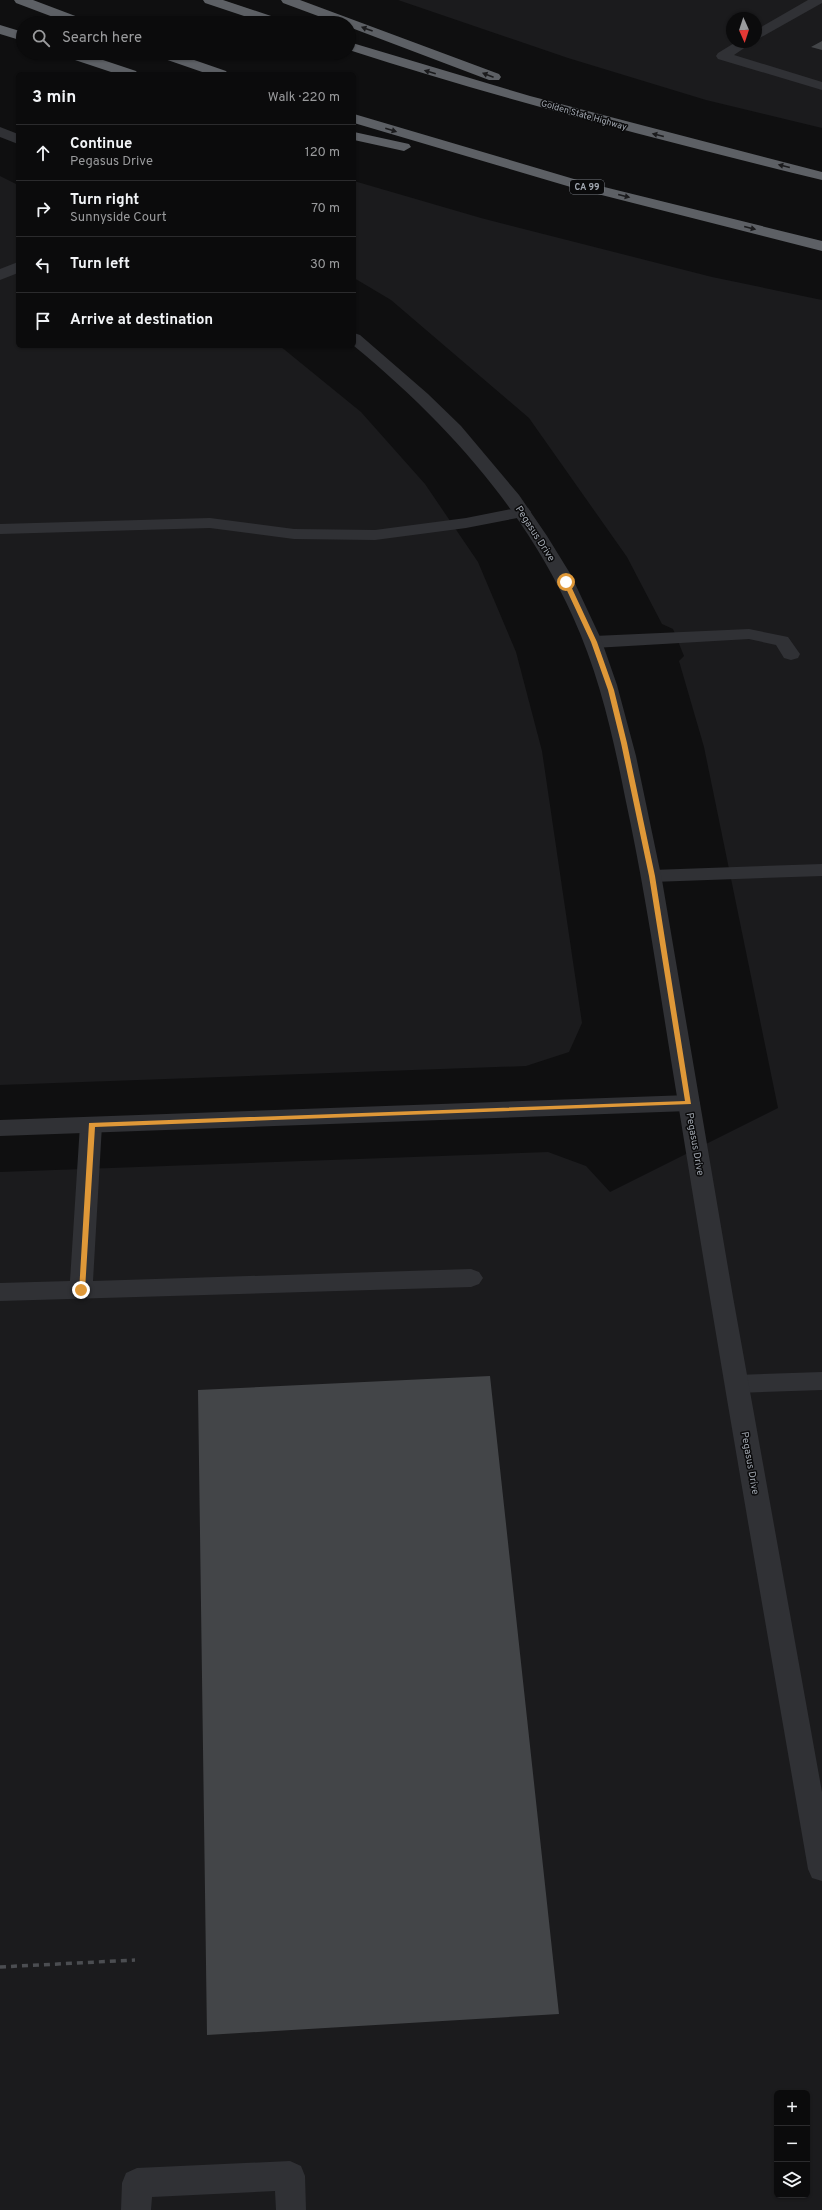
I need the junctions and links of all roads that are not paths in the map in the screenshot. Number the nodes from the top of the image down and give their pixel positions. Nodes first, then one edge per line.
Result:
1 (21, 0) edge
2 (210, 0) edge
3 (288, 0) edge
4 (818, 0) edge
5 (63, 16) edge
6 (257, 16) edge
7 (332, 16) edge
8 (356, 25) edge
9 (0, 29) edge
10 (762, 33) edge
11 (16, 35) edge
12 (356, 48) edge
13 (736, 48) edge
14 (89, 60) edge
15 (181, 60) edge
16 (125, 72) edge
17 (215, 72) edge
18 (822, 86) edge
19 (356, 119) edge
20 (616, 125) junction
21 (0, 131) edge
22 (356, 136) edge
23 (16, 139) edge
24 (822, 176) edge
25 (580, 185) junction
26 (822, 246) edge
27 (16, 268) edge
28 (0, 274) edge
29 (356, 340) edge
30 (522, 512) junction
31 (0, 529) edge
32 (594, 642) junction
33 (791, 654) dead end
34 (822, 870) edge
35 (652, 876) junction
36 (689, 1103) junction
37 (92, 1125) junction
38 (0, 1128) edge
39 (471, 1278) dead end
40 (81, 1290) junction
41 (0, 1292) edge
42 (822, 1381) edge
43 (737, 1384) junction
44 (822, 1869) edge
45 (136, 2210) edge
46 (291, 2210) edge

1 - 5 highway
2 - 6 highway
7 -> 3 highway
4 - 10 street
20 -> 8 highway
9 - 11 highway
20 -> 12 highway, Golden State Highway
13 - 18 street
14 - 16 highway
15 - 17 highway
19 -> 25 highway, CA 99
24 -> 20 highway, Golden State Highway
21 - 23 street
22 - 25 highway
25 -> 26 highway, CA 99
27 - 28 street
29 - 30 street, Pegasus Drive
30 - 31 street
30 - 32 street, Pegasus Drive
32 - 33 street
32 - 35 street, Pegasus Drive
34 - 35 street
35 - 36 street, Pegasus Drive
36 - 37 street
36 - 43 street, Pegasus Drive
37 - 38 street
37 - 40 street
39 - 40 street
40 - 41 street
42 - 43 street
43 - 44 street, Pegasus Drive
45 - 46 street

